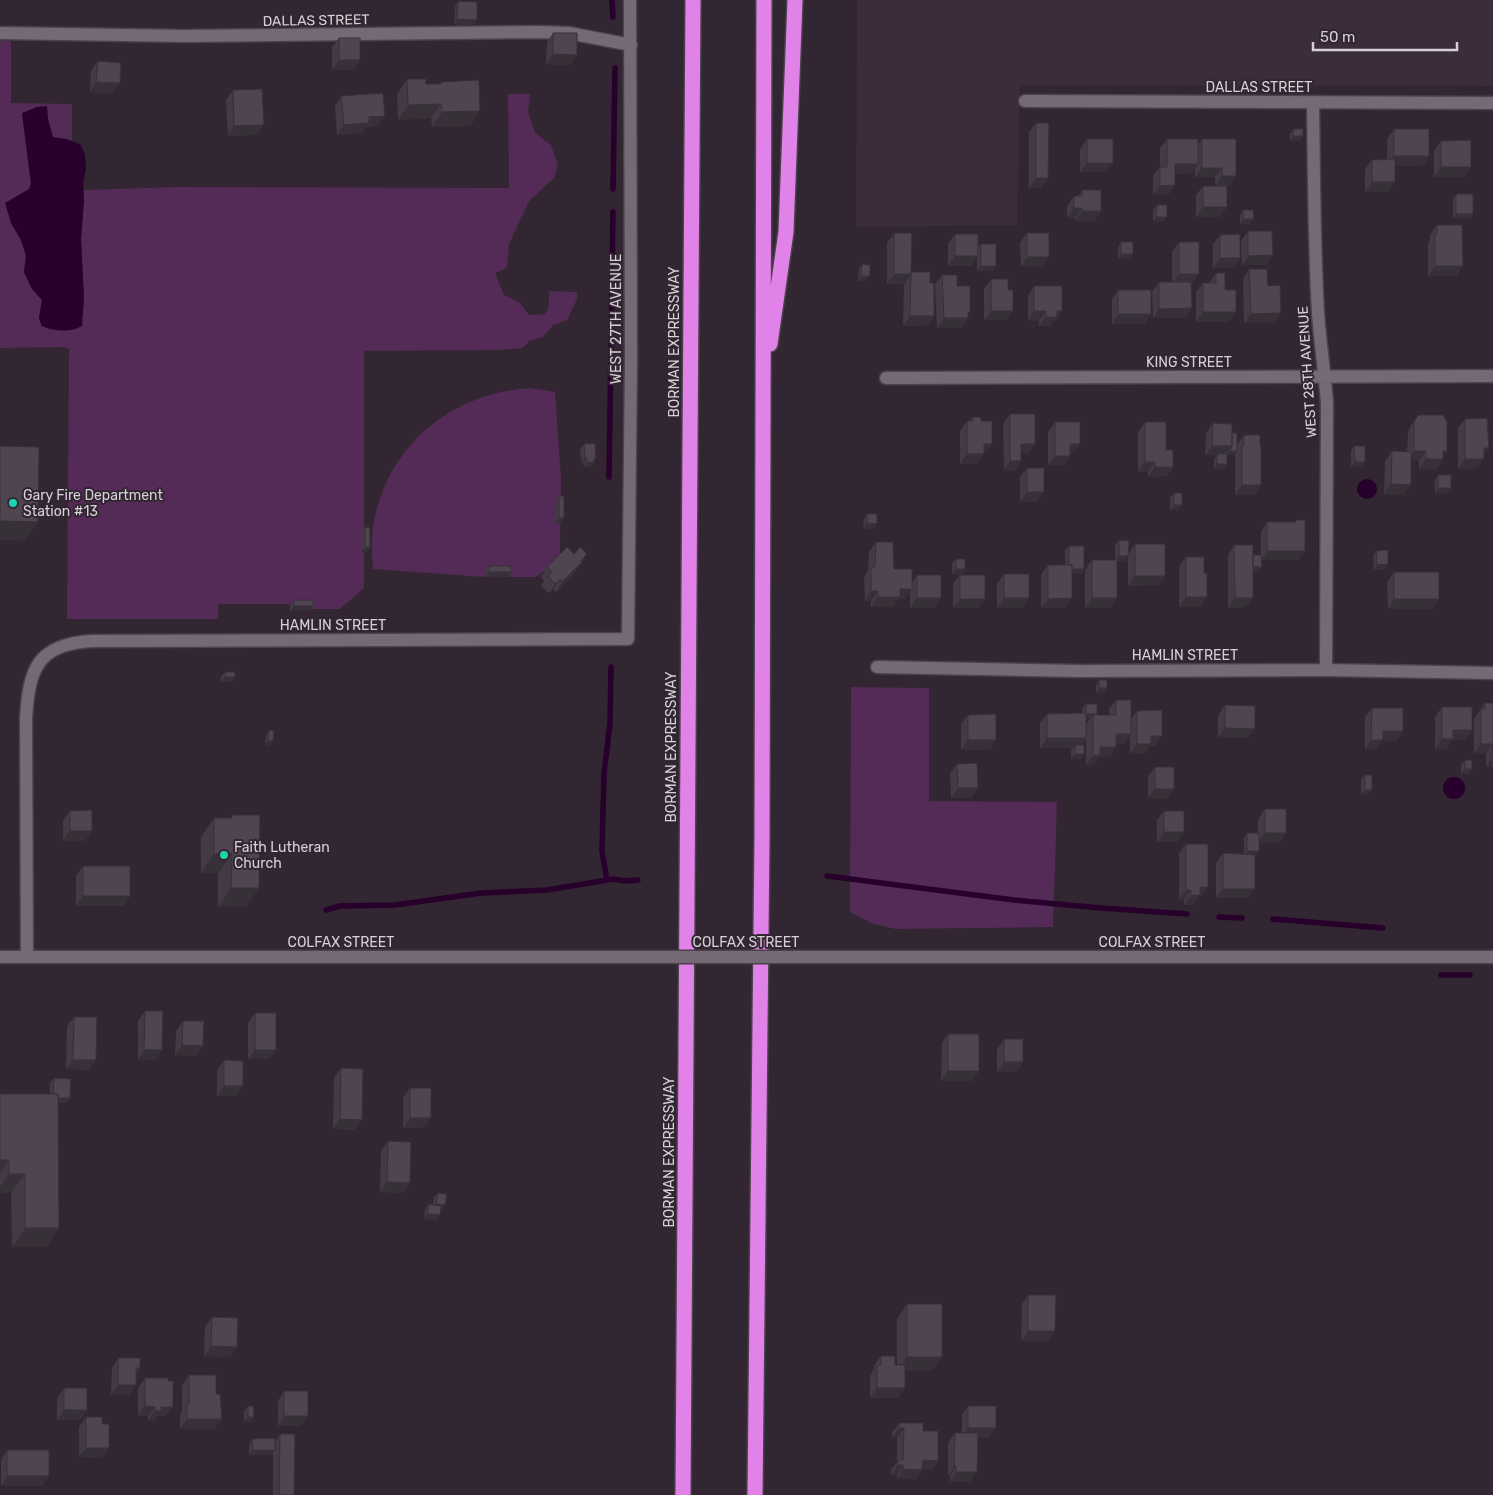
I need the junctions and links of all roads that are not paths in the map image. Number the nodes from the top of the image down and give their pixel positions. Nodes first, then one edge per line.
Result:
1 (630, 0) edge
2 (693, 0) edge
3 (764, 0) edge
4 (795, 0) edge
5 (0, 33) edge
6 (631, 45) junction
7 (1025, 101) dead end
8 (1313, 102) junction
9 (1493, 102) edge
10 (1325, 376) junction
11 (1493, 376) edge
12 (886, 378) dead end
13 (762, 403) junction
14 (628, 639) joint
15 (877, 667) dead end
16 (1326, 670) junction
17 (1493, 673) edge
18 (0, 957) edge
19 (27, 957) junction
20 (1493, 958) edge
21 (683, 1495) edge
22 (755, 1495) edge

1 - 6 street, WEST 27TH AVENUE
2 - 21 highway, BORMAN EXPRESSWAY
3 - 13 highway
4 - 13 highway
5 - 6 street, DALLAS STREET
6 - 14 street, WEST 27TH AVENUE
7 - 8 street, DALLAS STREET
8 - 9 street, DALLAS STREET
8 - 10 street, WEST 28TH AVENUE
10 - 11 street, KING STREET
10 - 12 street, KING STREET
10 - 16 street, WEST 28TH AVENUE
13 - 22 highway
14 - 19 street, HAMLIN STREET
15 - 16 street, HAMLIN STREET
16 - 17 street, HAMLIN STREET
18 - 19 street, COLFAX STREET
19 - 20 street, COLFAX STREET, bridge

